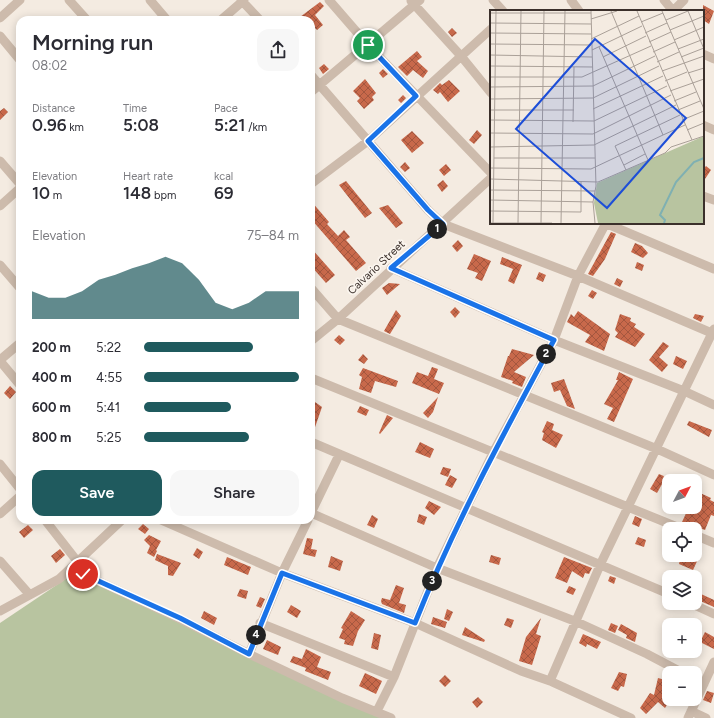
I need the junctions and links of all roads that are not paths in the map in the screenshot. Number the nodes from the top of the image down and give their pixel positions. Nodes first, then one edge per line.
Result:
1 (20, 0) edge
2 (69, 0) edge
3 (150, 0) edge
4 (242, 0) edge
5 (329, 0) edge
6 (493, 0) edge
7 (571, 0) edge
8 (664, 0) edge
9 (684, 0) edge
10 (415, 2) edge
11 (502, 10) edge
12 (578, 10) edge
13 (672, 10) edge
14 (674, 10) edge
15 (83, 16) edge
16 (164, 16) edge
17 (225, 16) edge
18 (256, 16) edge
19 (0, 18) edge
20 (490, 30) edge
21 (0, 36) edge
22 (368, 45) junction
23 (704, 54) edge
24 (16, 55) edge
25 (461, 56) junction
26 (714, 59) edge
27 (315, 79) edge
28 (320, 84) junction
29 (315, 88) edge
30 (490, 92) edge
31 (416, 96) junction
32 (704, 125) edge
33 (714, 130) edge
34 (368, 141) junction
35 (0, 161) edge
36 (490, 172) edge
37 (16, 179) edge
38 (490, 179) edge
39 (315, 180) edge
40 (16, 192) edge
41 (704, 196) edge
42 (714, 200) edge
43 (0, 206) edge
44 (443, 224) junction
45 (605, 224) edge
46 (608, 224) edge
47 (0, 265) edge
48 (391, 268) junction
49 (714, 269) edge
50 (578, 276) junction
51 (16, 283) edge
52 (315, 293) edge
53 (338, 319) junction
54 (713, 332) edge
55 (315, 338) edge
56 (554, 340) junction
57 (16, 347) edge
58 (0, 361) edge
59 (16, 380) edge
60 (315, 380) edge
61 (684, 391) junction
62 (525, 394) junction
63 (714, 405) edge
64 (315, 444) edge
65 (657, 449) junction
66 (494, 451) junction
67 (339, 454) junction
68 (0, 464) edge
69 (714, 475) edge
70 (16, 483) edge
71 (16, 500) edge
72 (315, 505) edge
73 (629, 507) junction
74 (466, 509) junction
75 (0, 514) edge
76 (315, 515) edge
77 (665, 522) edge
78 (48, 524) edge
79 (118, 524) edge
80 (170, 524) edge
81 (306, 524) edge
82 (702, 538) edge
83 (714, 543) edge
84 (0, 561) edge
85 (77, 561) junction
86 (601, 564) junction
87 (438, 568) junction
88 (282, 573) junction
89 (662, 591) edge
90 (29, 594) junction
91 (702, 608) edge
92 (0, 611) edge
93 (714, 614) edge
94 (577, 622) junction
95 (260, 623) junction
96 (415, 623) junction
97 (249, 654) junction
98 (714, 662) edge
99 (670, 666) edge
100 (394, 677) junction
101 (550, 681) junction
102 (704, 684) joint
103 (377, 711) junction
104 (690, 714) edge
105 (391, 718) edge
106 (631, 718) edge
107 (706, 718) edge

1 - 19 street
2 - 15 street
3 - 16 street
4 - 17 street
4 - 18 street
5 - 22 street
6 - 11 street
7 - 12 street
8 - 13 street
9 - 14 street
10 - 22 street
10 - 25 street
20 - 25 street
21 - 24 street
22 - 28 street
22 - 31 street
23 - 26 street
25 - 30 street
25 - 31 street
27 - 28 street
28 - 29 street
28 - 34 street
31 - 34 street
31 - 36 street
32 - 33 street
34 - 39 street
34 - 44 street
35 - 37 street
38 - 44 street, Calvario Street
40 - 43 street
41 - 42 street
44 - 48 street, Calvario Street
44 - 50 street
45 - 50 street
46 - 49 street
47 - 51 street
48 - 53 street, Calvario Street
48 - 56 street
50 - 54 street
50 - 56 street
52 - 53 street
53 - 55 street, Calvario Street
53 - 62 street
54 - 61 street
56 - 61 street
56 - 62 street
57 - 58 street
58 - 59 street
60 - 66 street
61 - 63 street
61 - 65 street
62 - 65 street
62 - 66 street
64 - 67 street
65 - 69 street
65 - 73 street
66 - 73 street
66 - 74 street
67 - 72 street
67 - 74 street
68 - 70 street
71 - 75 street
73 - 77 street
73 - 86 street
74 - 86 street
74 - 87 street
76 - 87 street
78 - 85 street
79 - 85 street
80 - 88 street
81 - 88 street
82 - 83 street
84 - 90 street
85 - 90 street
85 - 97 street
86 - 89 street
86 - 94 street
87 - 94 street
87 - 96 street
88 - 95 street
88 - 96 street
90 - 92 street
91 - 93 street
94 - 99 street
94 - 101 street
95 - 97 street
95 - 100 street
96 - 100 street
96 - 101 street
97 - 103 street
98 - 102 street
100 - 103 street
101 - 106 street
102 - 104 street
103 - 105 street
104 - 107 street

